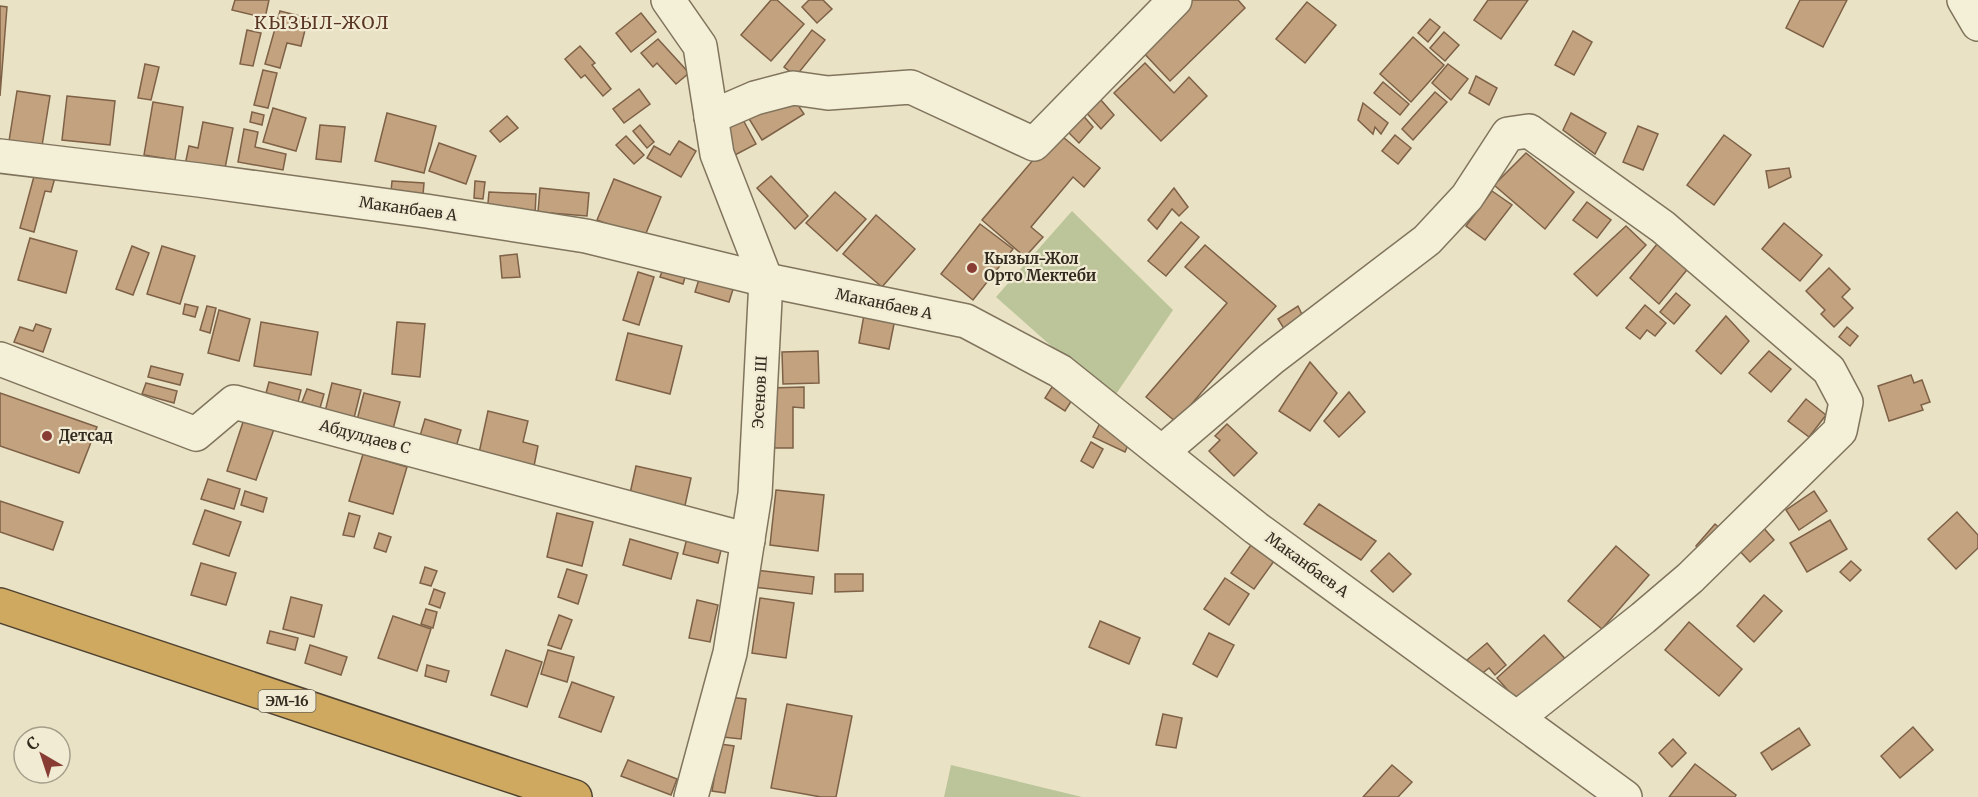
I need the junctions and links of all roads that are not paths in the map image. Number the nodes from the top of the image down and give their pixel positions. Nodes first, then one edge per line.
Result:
1 (668, 0) edge
2 (1175, 0) edge
3 (1965, 0) edge
4 (1978, 24) edge
5 (711, 117) junction
6 (0, 156) edge
7 (765, 280) junction
8 (0, 359) edge
9 (1162, 452) junction
10 (748, 540) junction
11 (0, 605) edge
12 (1517, 718) junction
13 (575, 797) edge
14 (692, 797) edge
15 (1626, 797) edge

1 - 5 street, Эсенов Ш
2 - 5 street
3 - 4 street
5 - 7 street, Эсенов Ш
6 - 7 street, Маканбаев А
7 - 9 street, Маканбаев А
7 - 10 street, Эсенов Ш
8 - 10 street, Абдулдаев С
9 - 12 street, Маканбаев А
9 - 12 street
10 - 14 street, Эсенов Ш
11 - 13 highway, ЭМ-16
12 - 15 street, Маканбаев А

